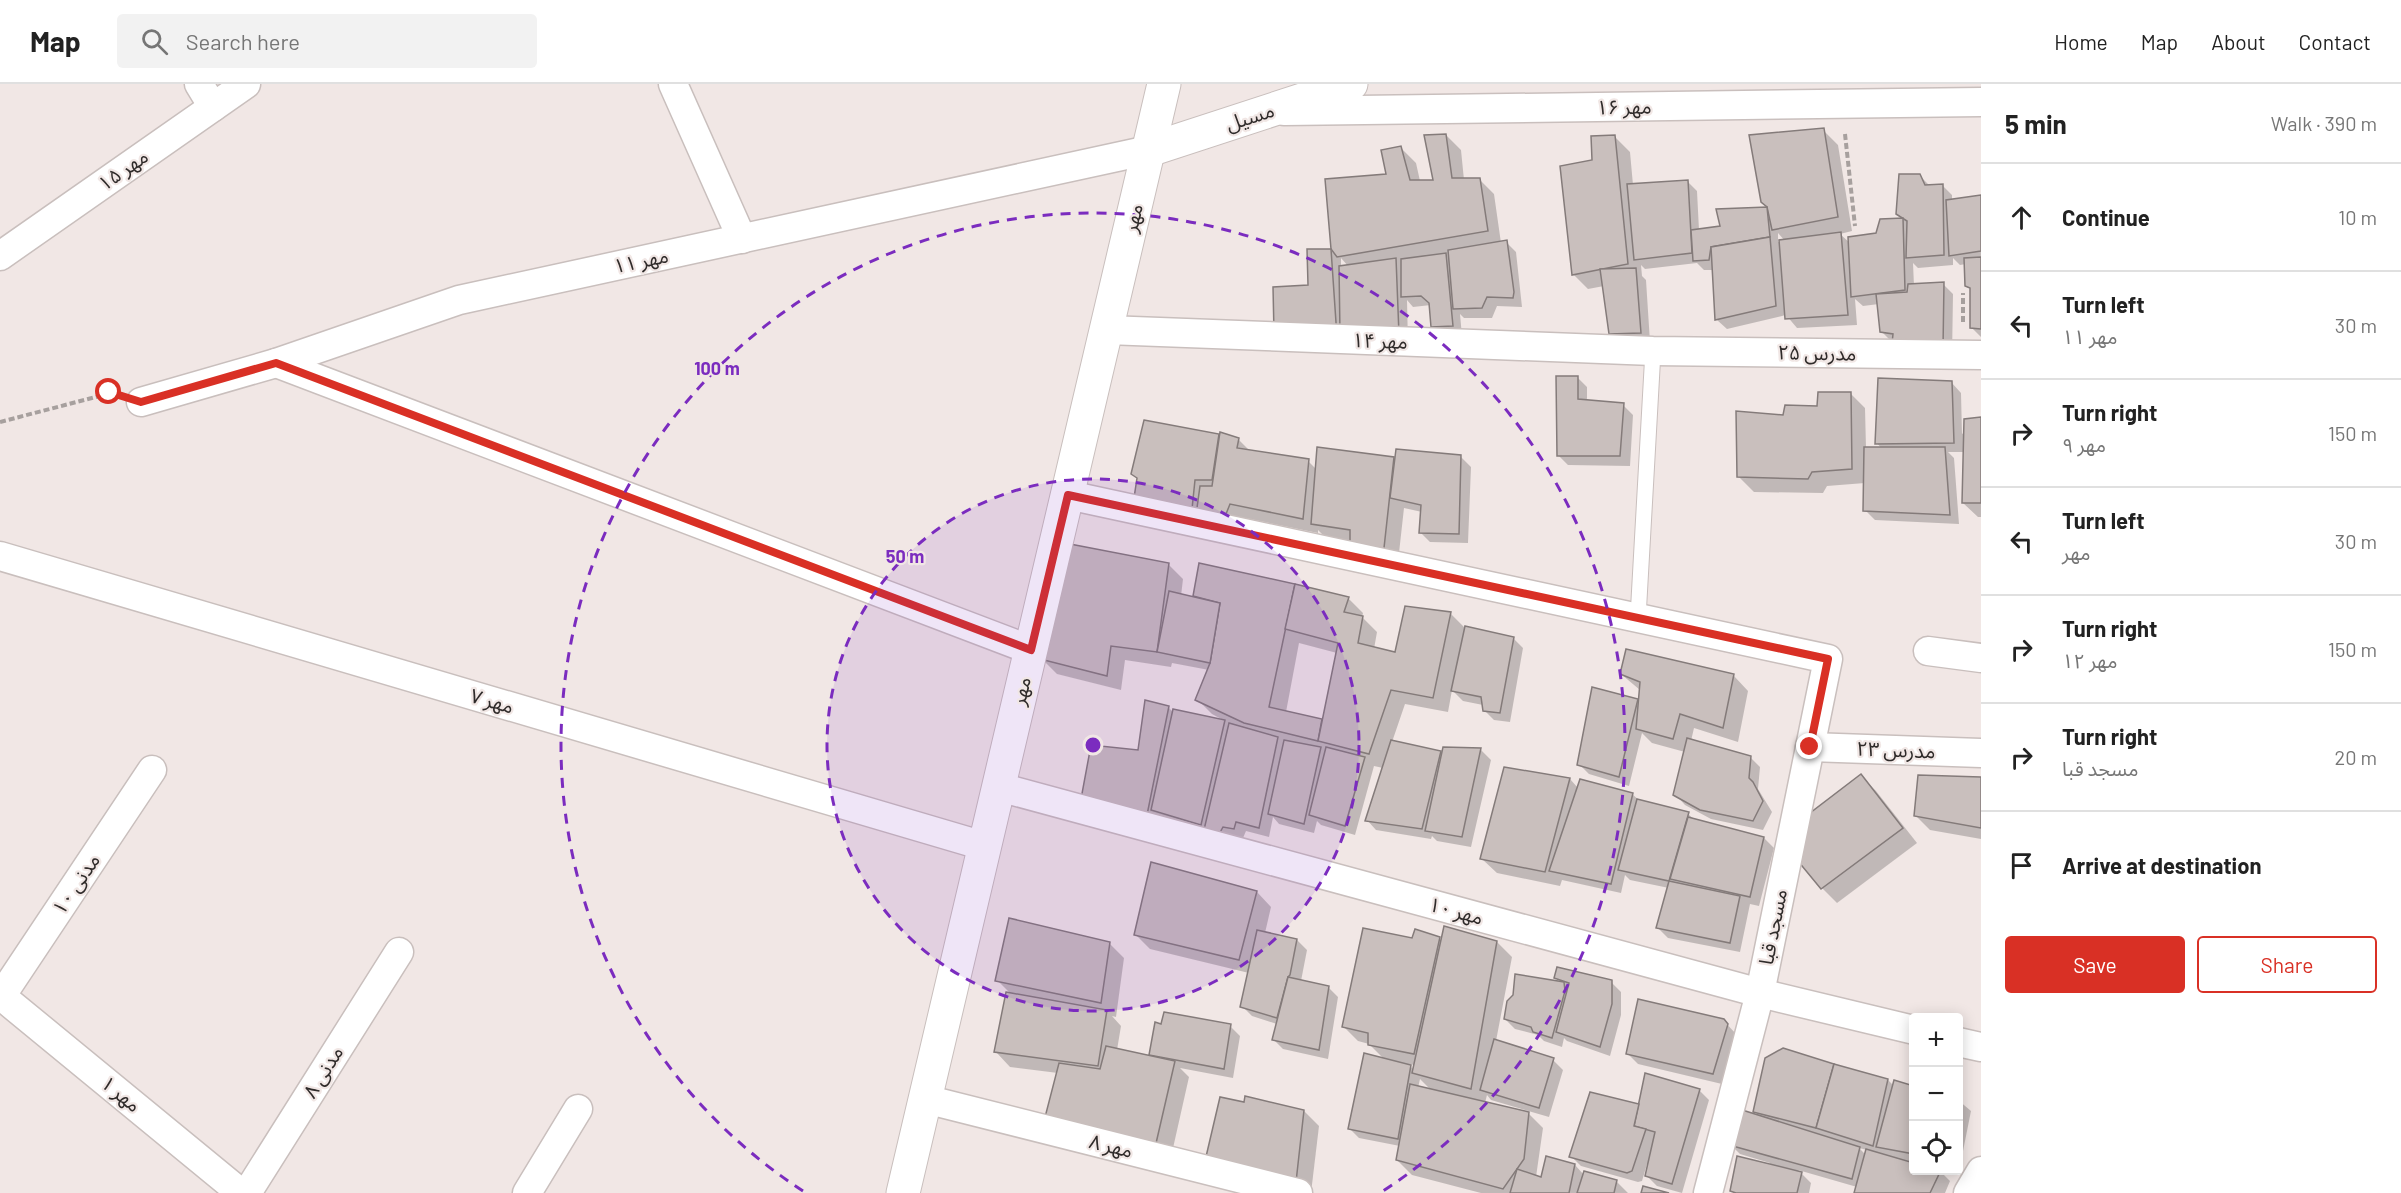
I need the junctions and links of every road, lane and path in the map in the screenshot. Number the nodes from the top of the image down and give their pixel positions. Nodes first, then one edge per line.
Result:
1 (246, 84) edge
2 (673, 84) edge
3 (1164, 84) edge
4 (1350, 84) edge
5 (206, 95) edge
6 (1981, 102) edge
7 (1842, 104) junction
8 (1268, 111) junction
9 (1149, 150) junction
10 (1855, 226) dead end
11 (742, 239) junction
12 (0, 256) edge
13 (1107, 330) junction
14 (1653, 351) junction
15 (1981, 355) edge
16 (276, 363) junction
17 (141, 402) joint
18 (0, 422) edge
19 (1068, 495) junction
20 (0, 556) edge
21 (1638, 618) junction
22 (1031, 650) junction
23 (1928, 651) dead end
24 (1981, 658) edge
25 (1810, 747) junction
26 (1981, 753) edge
27 (152, 770) dead end
28 (999, 787) junction
29 (984, 846) junction
30 (399, 952) dead end
31 (1760, 993) junction
32 (0, 996) edge
33 (1909, 1029) edge
34 (1963, 1043) edge
35 (1981, 1047) edge
36 (925, 1099) junction
37 (578, 1109) dead end
38 (1981, 1171) edge
39 (241, 1193) edge
40 (247, 1193) edge
41 (527, 1193) edge
42 (903, 1193) edge
43 (1298, 1193) edge
44 (1708, 1193) edge
45 (1968, 1193) edge

1 - 5 street, مهر ۱۵
2 - 11 street
3 - 9 main road, مهر
4 - 8 main road, مسیل
5 - 12 street, مهر ۱۵
6 - 7 street, مهر ۱۶
7 - 8 street, مهر ۱۶
7 - 10 path
8 - 9 main road, مسیل
9 - 11 street, مهر ۱۱
9 - 13 main road, مهر
11 - 16 street, مهر ۱۱
13 - 14 street, مهر ۱۴
13 - 19 main road, مهر
14 - 15 street, مدرس ۲۵
14 - 21 lane
16 - 17 street, مهر ۱۱
16 - 22 street
17 - 18 path
19 - 21 street
19 - 22 main road, مهر
20 - 29 street, مهر ۷
21 - 25 street, مسجد قبا
22 - 28 main road, مهر
23 - 24 street
25 - 26 street, مدرس ۲۳
25 - 31 street, مسجد قبا
27 - 32 street, مدنی ۱۰
28 - 29 main road, مهر
28 - 31 street, مهر ۱۰
29 - 36 main road, مهر
30 - 40 street, مدنی ۸
31 - 33 street, مهر ۱۰
31 - 44 street, مسجد قبا
32 - 39 street, مهر ۱
34 - 35 street
36 - 42 main road, مهر
36 - 43 street, مهر ۸
37 - 41 street
38 - 45 street

